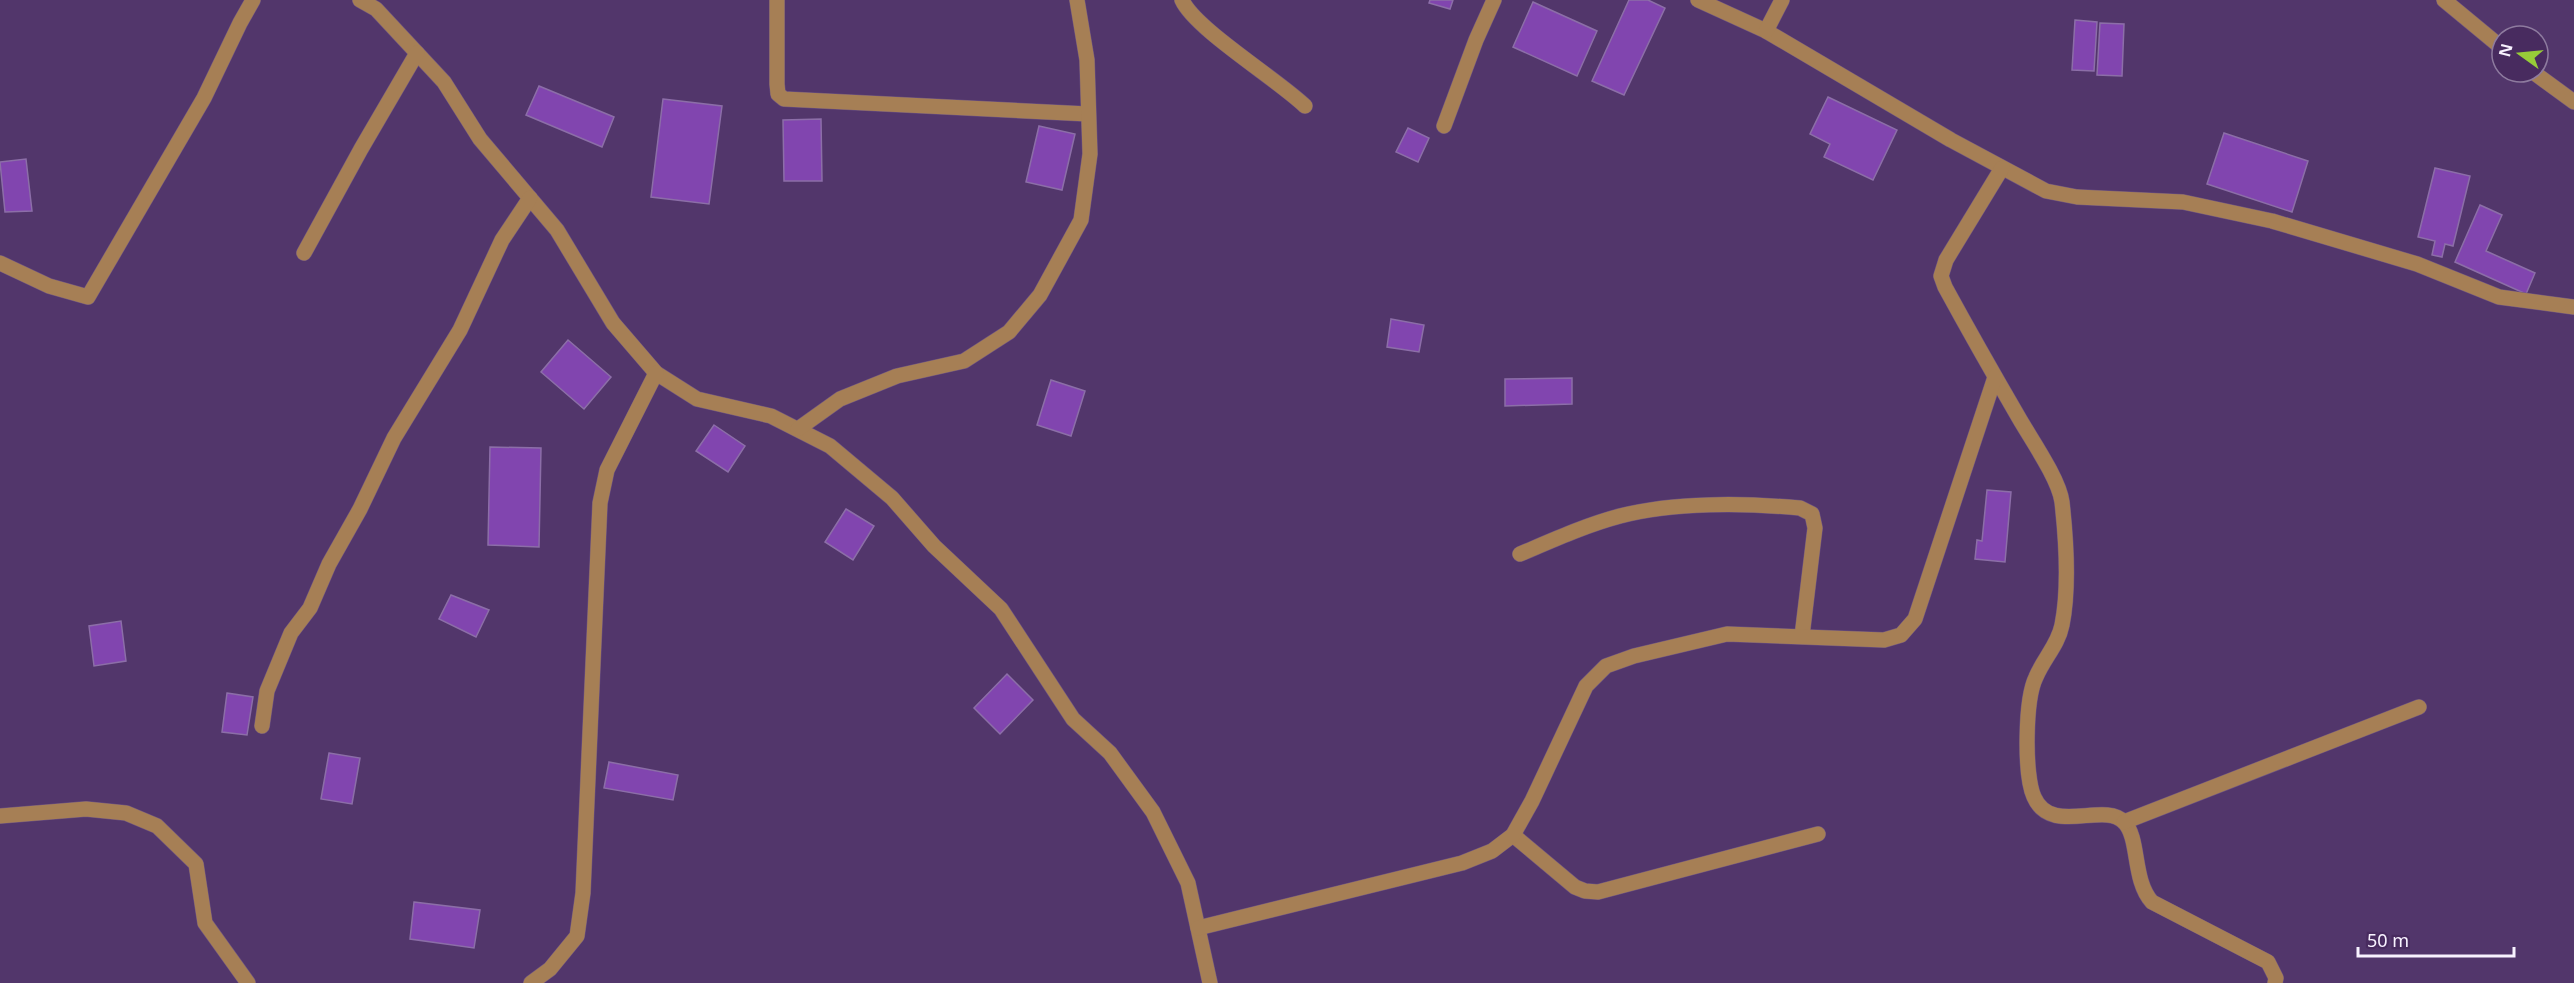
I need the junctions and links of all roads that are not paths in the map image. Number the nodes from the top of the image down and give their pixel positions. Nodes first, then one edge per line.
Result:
1 (253, 0) edge
2 (360, 0) edge
3 (777, 0) edge
4 (1077, 0) edge
5 (1182, 0) edge
6 (1494, 0) edge
7 (1698, 0) edge
8 (1782, 0) edge
9 (2444, 0) edge
10 (1766, 31) junction
11 (2490, 38) edge
12 (417, 53) junction
13 (2549, 84) edge
14 (2574, 102) edge
15 (1305, 106) dead end
16 (1088, 114) junction
17 (1444, 126) dead end
18 (2002, 168) junction
19 (530, 198) junction
20 (304, 253) dead end
21 (0, 263) edge
22 (2574, 307) edge
23 (656, 373) junction
24 (1995, 377) junction
25 (798, 429) junction
26 (1520, 554) dead end
27 (1802, 636) junction
28 (2419, 707) dead end
29 (262, 726) dead end
30 (0, 816) edge
31 (2124, 822) junction
32 (1818, 834) dead end
33 (1513, 835) junction
34 (1198, 928) junction
35 (248, 983) edge
36 (531, 983) edge
37 (1210, 983) edge
38 (2276, 983) edge

1 - 21 street
2 - 12 street
3 - 16 street
4 - 16 street
5 - 15 street
6 - 17 street
7 - 10 street
8 - 10 street
9 - 11 street
10 - 18 street
12 - 19 street
12 - 20 street
13 - 14 street
16 - 25 street
18 - 22 street
18 - 24 street
19 - 23 street
19 - 29 street
23 - 25 street
23 - 36 street
24 - 27 street
24 - 31 street
25 - 34 street
26 - 27 street
27 - 33 street
28 - 31 street
30 - 35 street
31 - 38 street
32 - 33 street
33 - 34 street
34 - 37 street

